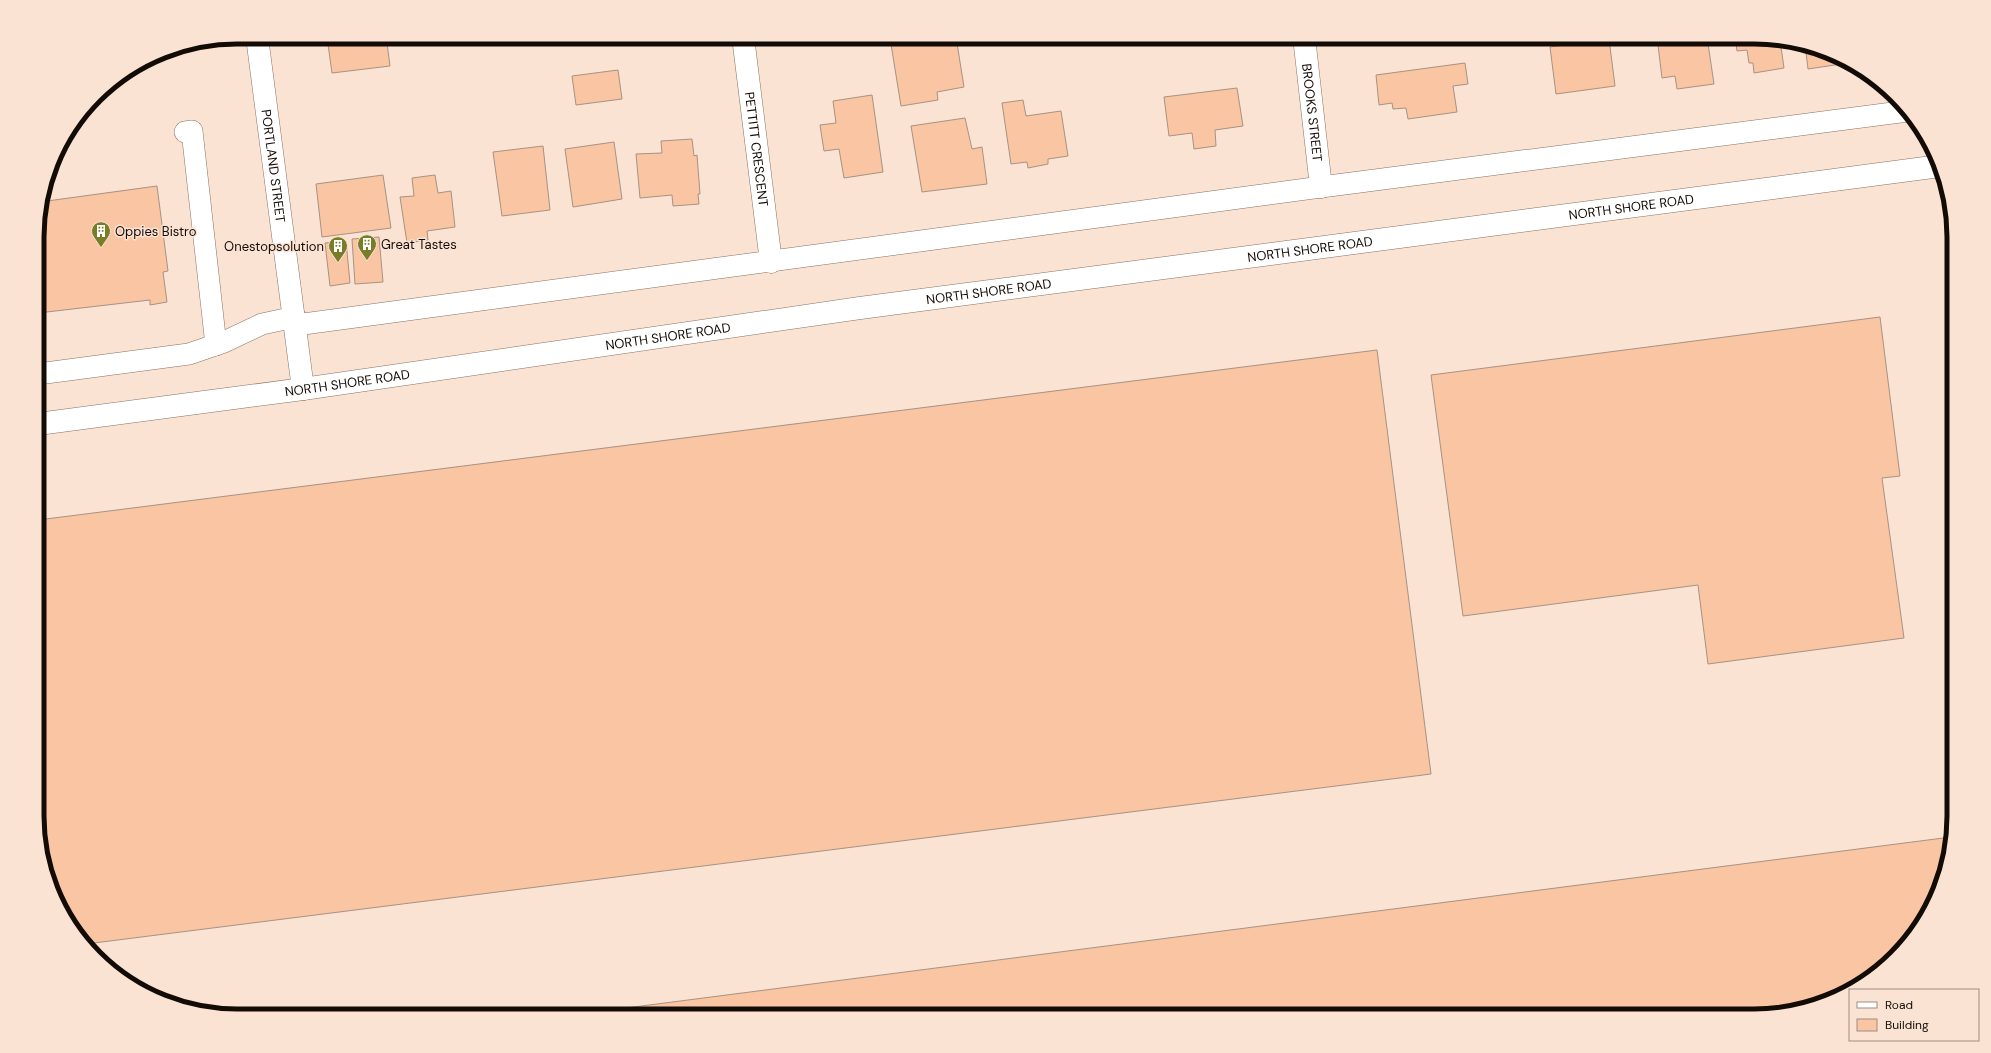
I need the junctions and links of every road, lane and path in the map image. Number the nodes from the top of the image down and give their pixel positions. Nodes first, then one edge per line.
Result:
1 (259, 44) edge
2 (744, 44) edge
3 (1305, 44) edge
4 (1901, 113) edge
5 (186, 132) dead end
6 (1934, 167) edge
7 (1321, 187) junction
8 (771, 262) junction
9 (295, 321) junction
10 (216, 345) junction
11 (44, 373) edge
12 (303, 389) junction
13 (44, 423) edge

1 - 9 main road, PORTLAND STREET
2 - 8 main road, PETTITT CRESCENT
3 - 7 main road, BROOKS STREET
4 - 7 lane
5 - 10 lane
6 - 12 main road, NORTH SHORE ROAD
7 - 8 lane
8 - 9 lane
9 - 10 lane
9 - 12 main road, PORTLAND STREET
10 - 11 lane
12 - 13 main road, NORTH SHORE ROAD

